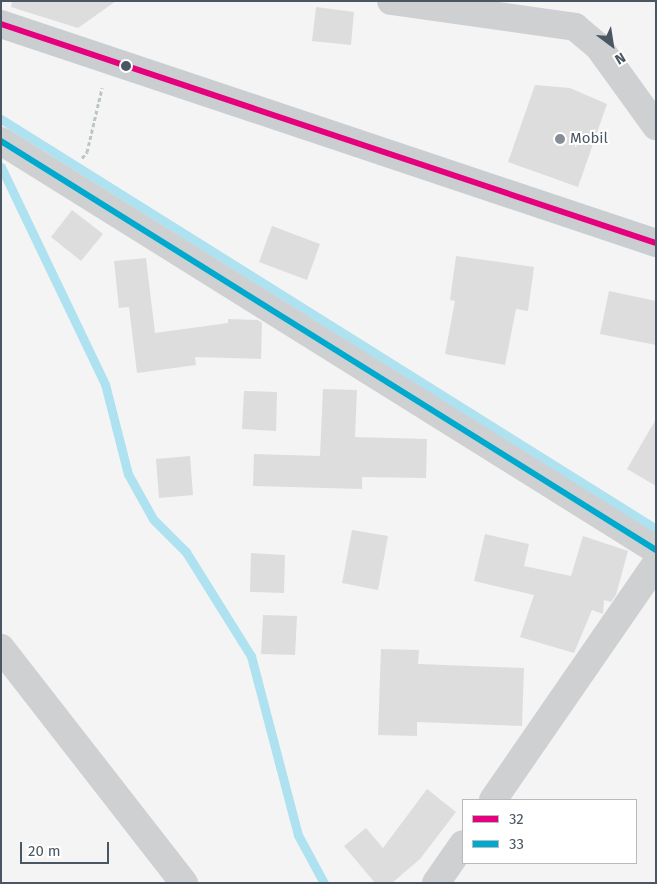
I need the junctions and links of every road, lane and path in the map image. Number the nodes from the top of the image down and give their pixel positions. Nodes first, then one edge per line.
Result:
1 (391, 1) edge
2 (1, 24) edge
3 (106, 59) junction
4 (656, 126) edge
5 (1, 141) edge
6 (62, 178) junction
7 (656, 243) edge
8 (656, 550) edge
9 (656, 564) edge
10 (1, 648) edge
11 (494, 799) edge
12 (462, 845) edge
13 (184, 883) edge
14 (436, 883) edge

1 - 4 street
2 - 3 main road
3 - 6 path
3 - 7 main road
5 - 6 street
6 - 8 street
9 - 11 street
10 - 13 street
12 - 14 street

